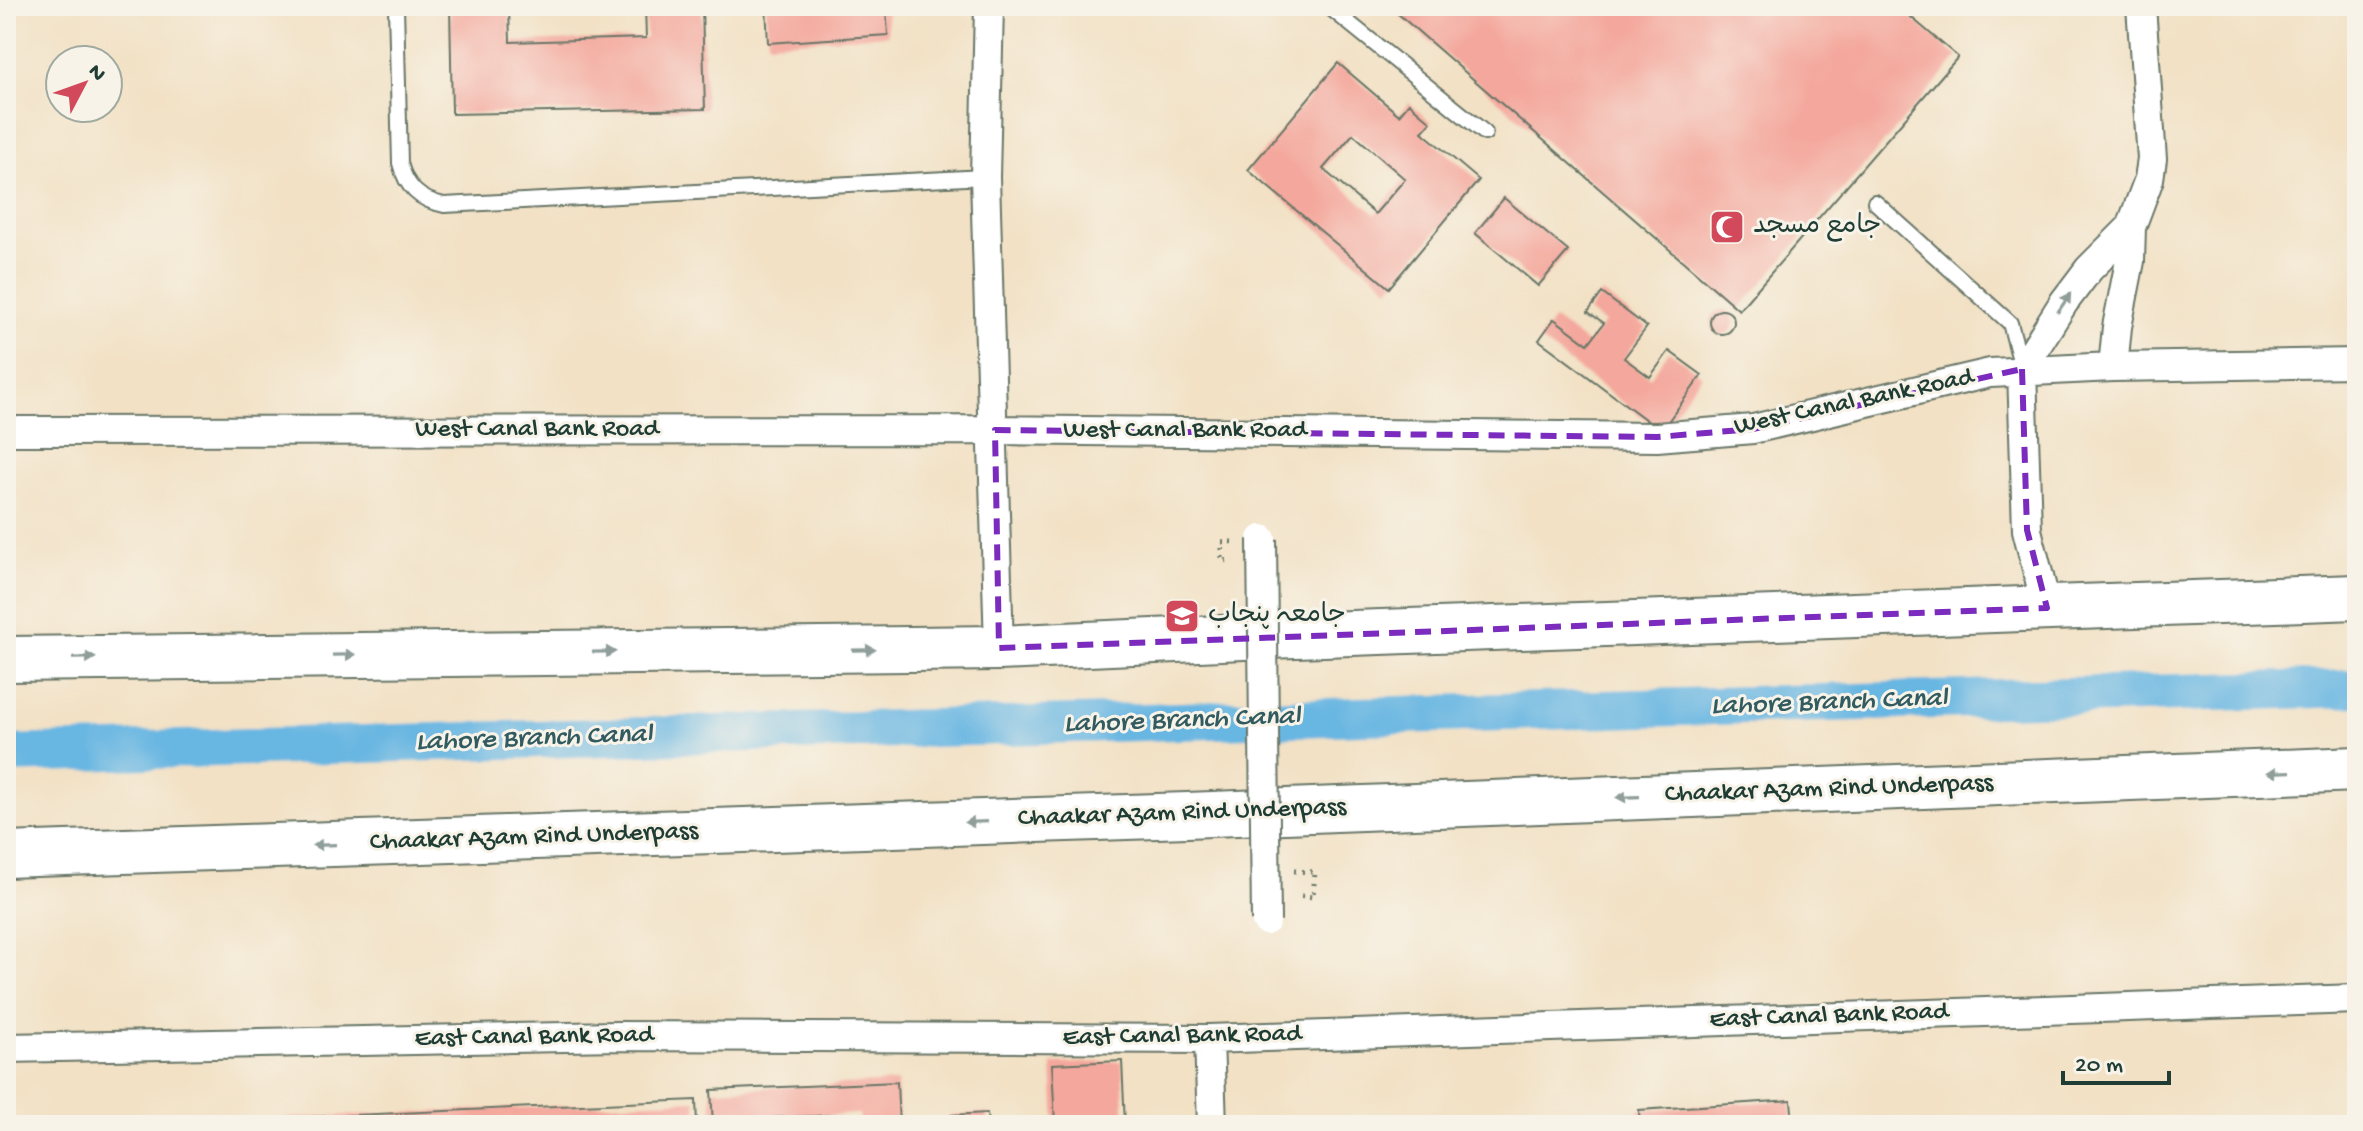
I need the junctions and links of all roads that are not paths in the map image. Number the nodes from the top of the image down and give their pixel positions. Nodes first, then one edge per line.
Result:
1 (396, 6) edge
2 (989, 6) edge
3 (1328, 6) edge
4 (2141, 6) edge
5 (1485, 133) dead end
6 (985, 177) junction
7 (1875, 202) dead end
8 (2131, 227) junction
9 (2357, 363) edge
10 (2113, 367) junction
11 (2022, 369) junction
12 (995, 430) junction
13 (6, 431) edge
14 (1262, 539) dead end
15 (2357, 597) edge
16 (2047, 608) junction
17 (999, 648) junction
18 (6, 659) edge
19 (2357, 769) edge
20 (6, 855) edge
21 (1266, 921) dead end
22 (2357, 999) edge
23 (1209, 1039) junction
24 (6, 1048) edge
25 (1212, 1125) edge

1 - 6 lane
2 - 6 street
3 - 5 lane
4 - 8 street
6 - 12 street
7 - 11 lane
8 - 10 street
11 -> 8 street
9 - 10 street, West Canal Bank Road
10 - 11 street, West Canal Bank Road
11 - 12 street, West Canal Bank Road
11 - 16 street
12 - 13 street, West Canal Bank Road
12 - 17 street
14 - 21 street, bridge
15 - 16 highway
16 - 17 highway
18 -> 17 highway
19 -> 20 highway, Chaakar Azam Rind Underpass
22 - 23 street, East Canal Bank Road
23 - 24 street, East Canal Bank Road
23 - 25 street

